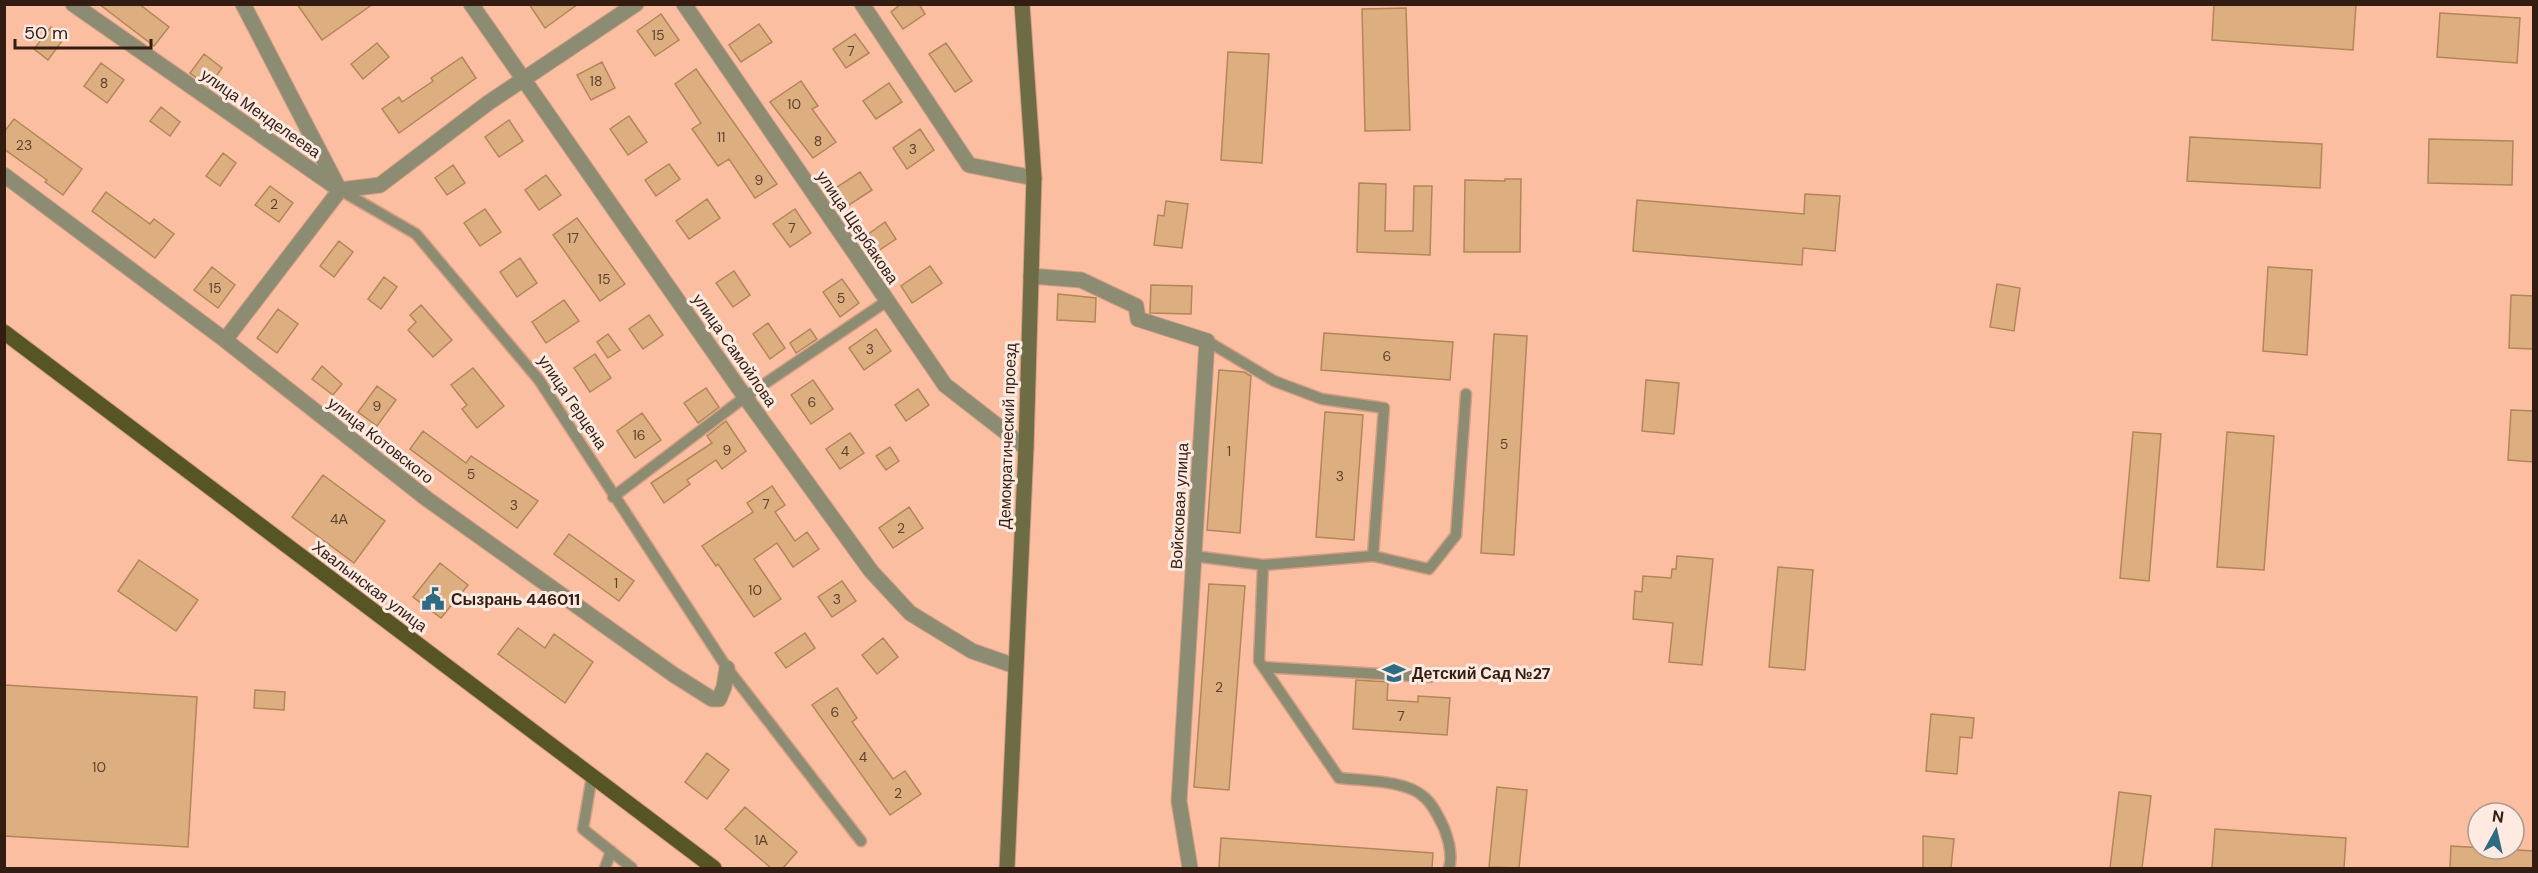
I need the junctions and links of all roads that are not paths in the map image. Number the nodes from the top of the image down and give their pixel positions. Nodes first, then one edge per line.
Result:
1 (73, 4) edge
2 (243, 4) edge
3 (471, 4) edge
4 (636, 4) edge
5 (684, 4) edge
6 (862, 4) edge
7 (1022, 4) edge
8 (523, 78) junction
9 (4, 175) edge
10 (1034, 178) junction
11 (340, 190) junction
12 (1031, 276) junction
13 (887, 301) junction
14 (4, 332) edge
15 (225, 340) junction
16 (1206, 341) junction
17 (1466, 394) dead end
18 (745, 397) junction
19 (1026, 448) junction
20 (613, 497) junction
21 (1194, 556) junction
22 (1373, 556) junction
23 (1263, 565) junction
24 (1015, 666) junction
25 (1263, 667) junction
26 (727, 668) junction
27 (1430, 677) dead end
28 (592, 776) junction
29 (861, 841) dead end
30 (611, 851) junction
31 (604, 868) edge
32 (632, 868) edge
33 (714, 868) edge
34 (1007, 868) edge
35 (1190, 868) edge
36 (1449, 868) edge

1 - 11 street, улица Менделеева
2 - 11 street
3 - 8 street, улица Самойлова
4 - 8 street
5 - 13 street, улица Щербакова
6 - 10 street
7 - 10 main road, Демократический проезд
8 - 11 street
8 - 18 street, улица Самойлова
9 - 15 street, улица Котовского
10 - 12 main road, Демократический проезд
11 - 15 street
11 - 20 lane, улица Герцена
12 - 16 street
12 - 19 main road, Демократический проезд
13 - 18 lane
13 - 19 street, улица Щербакова
14 - 28 main road, Хвалынская улица
15 - 26 street, улица Котовского
16 - 21 street, Войсковая улица
16 - 22 lane
17 - 22 lane
18 - 20 lane
18 - 24 street, улица Самойлова
19 - 24 main road, Демократический проезд
20 - 26 lane, улица Герцена
21 - 23 lane
21 - 35 street, Войсковая улица
22 - 23 lane
23 - 25 lane
24 - 34 main road, Демократический проезд
25 - 27 lane
25 - 36 lane
26 - 29 lane, улица Герцена
28 - 30 lane
28 - 33 main road, Хвалынская улица
30 - 31 lane
30 - 32 lane

